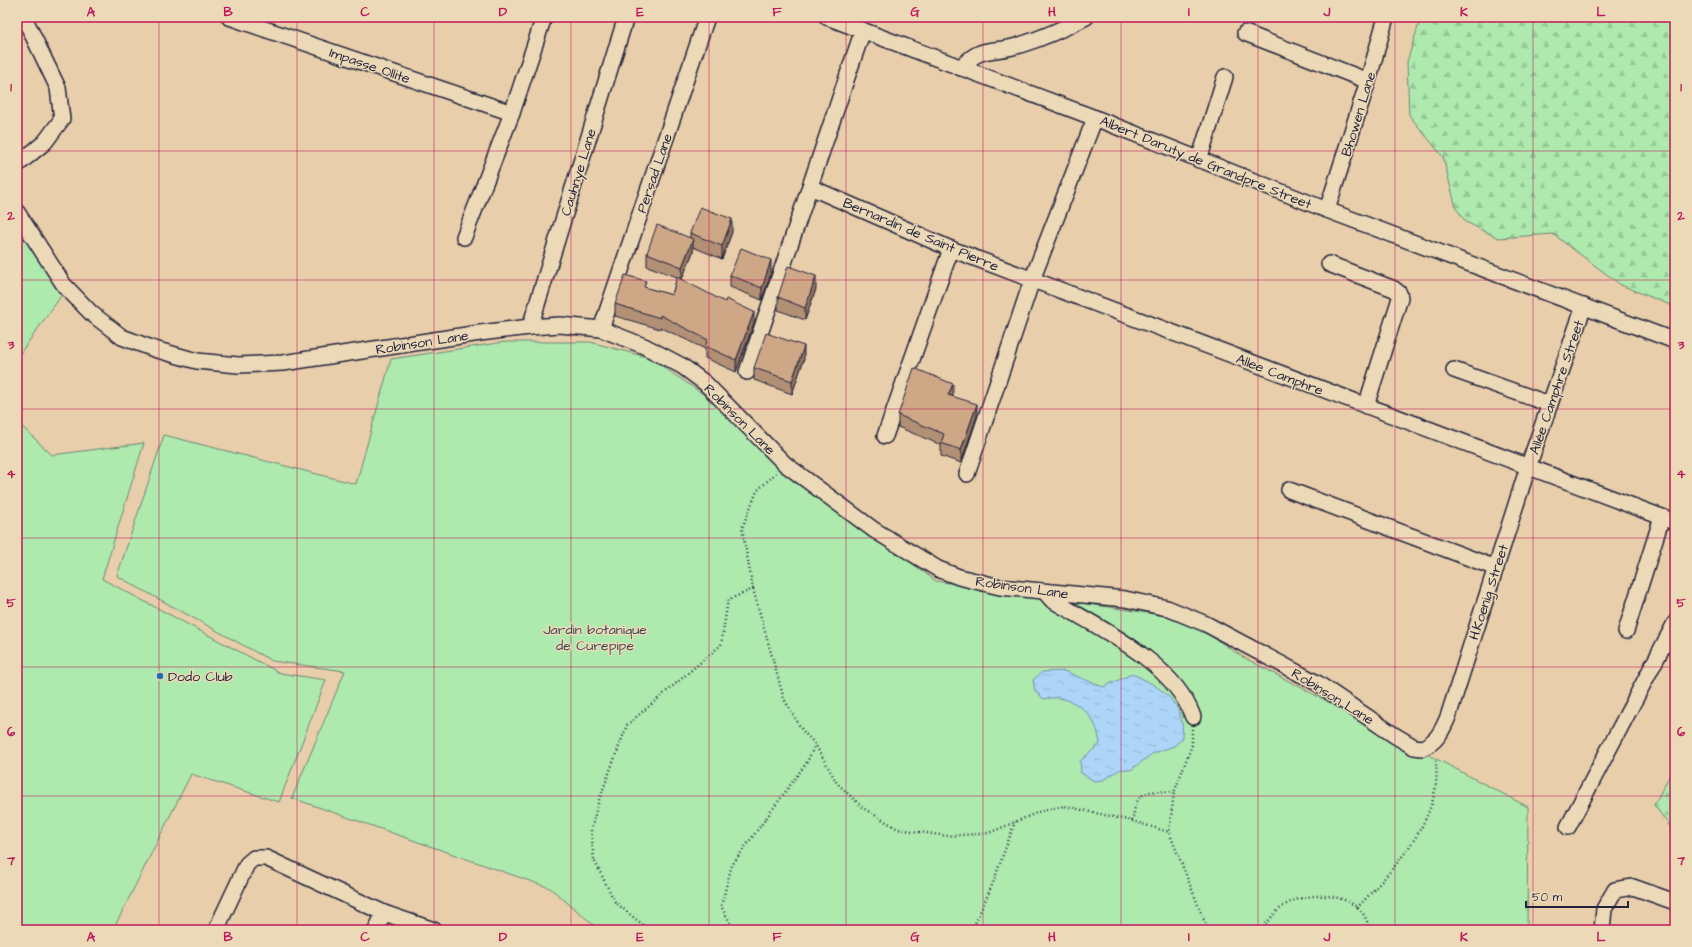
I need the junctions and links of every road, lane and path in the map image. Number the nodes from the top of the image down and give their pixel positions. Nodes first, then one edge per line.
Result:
1 (24, 17) edge
2 (229, 17) edge
3 (544, 17) edge
4 (626, 17) edge
5 (707, 17) edge
6 (830, 17) edge
7 (1086, 17) edge
8 (1386, 17) edge
9 (863, 30) junction
10 (1245, 33) dead end
11 (962, 68) junction
12 (1225, 77) dead end
13 (1368, 81) junction
14 (512, 113) junction
15 (1095, 118) junction
16 (1199, 160) junction
17 (17, 165) edge
18 (810, 187) junction
19 (1327, 210) junction
20 (17, 212) edge
21 (464, 237) dead end
22 (951, 249) junction
23 (1329, 264) dead end
24 (1032, 280) junction
25 (1584, 306) junction
26 (530, 327) junction
27 (601, 329) junction
28 (1675, 341) edge
29 (1454, 370) dead end
30 (747, 372) dead end
31 (1549, 404) junction
32 (1366, 406) junction
33 (885, 436) dead end
34 (785, 464) junction
35 (1528, 467) junction
36 (967, 474) dead end
37 (1289, 490) dead end
38 (1669, 520) edge
39 (1496, 568) junction
40 (753, 589) junction
41 (1045, 592) junction
42 (1675, 623) edge
43 (1626, 631) dead end
44 (1193, 716) joint
45 (815, 744) junction
46 (1430, 745) junction
47 (1174, 793) junction
48 (1132, 821) junction
49 (1016, 822) junction
50 (1568, 827) dead end
51 (1169, 832) junction
52 (1675, 902) edge
53 (1357, 908) junction
54 (384, 912) junction
55 (216, 930) edge
56 (376, 930) edge
57 (434, 930) edge
58 (649, 930) edge
59 (734, 930) edge
60 (972, 930) edge
61 (1208, 930) edge
62 (1261, 930) edge
63 (1369, 930) edge
64 (1602, 930) edge

1 - 17 street
2 - 14 street, Impasse Ollite
3 - 14 street
4 - 26 street, Cauhnye Lane
5 - 27 street, Persad Lane
6 - 9 street, Albert Daruty de Grandpre Street
7 - 11 street
8 - 13 street, Bhowen Lane
9 - 11 street, Albert Daruty de Grandpre Street
9 - 18 street
10 - 13 street
11 - 15 street, Albert Daruty de Grandpre Street
12 - 16 street
13 - 19 street, Bhowen Lane
14 - 21 street
15 - 16 street, Albert Daruty de Grandpre Street
15 - 24 street
16 - 19 street, Albert Daruty de Grandpre Street
18 - 22 street, Bernardin de Saint Pierre
18 - 30 street
19 - 25 street, Albert Daruty de Grandpre Street
20 - 26 street, Robinson Lane
22 - 24 street, Bernardin de Saint Pierre
22 - 33 street
23 - 32 street
24 - 32 street, Allee Camphre
24 - 36 street
25 - 28 street, Albert Daruty de Grandpre Street
25 - 31 street, Allée Camphre Street
26 - 27 street, Robinson Lane
27 - 34 street, Robinson Lane
29 - 31 street
31 - 35 street, Allée Camphre Street
32 - 35 street, Allee Camphre
34 - 40 path
34 - 41 street, Robinson Lane
35 - 38 street, Allee Camphre
35 - 39 street, H.Koenig Street
37 - 39 street
38 - 43 street
39 - 46 street, H.Koenig Street
40 - 45 path
40 - 58 path
41 - 44 street
41 - 46 street, Robinson Lane
42 - 50 street
44 - 47 path
45 - 49 path
45 - 59 path
46 - 53 path
47 - 48 path
47 - 51 path
48 - 49 path
48 - 51 path
49 - 60 path
51 - 61 path
52 - 64 street
53 - 62 path
53 - 63 path
54 - 55 street
54 - 56 street
54 - 57 street

